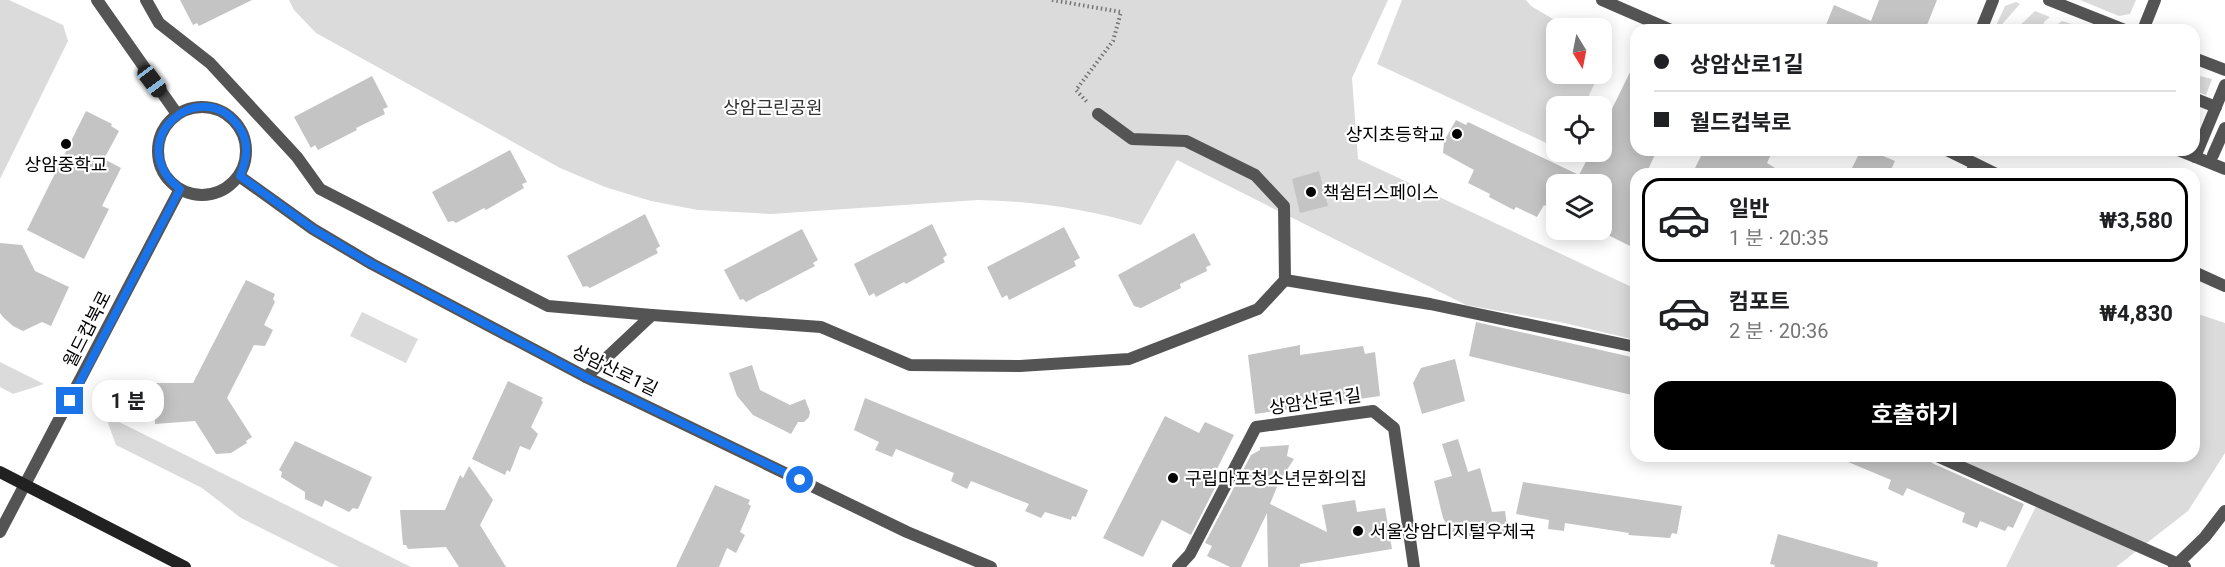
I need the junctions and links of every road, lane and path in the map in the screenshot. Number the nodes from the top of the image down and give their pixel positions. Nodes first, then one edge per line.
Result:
1 (97, 0) edge
2 (146, 0) edge
3 (1052, 0) edge
4 (1602, 0) edge
5 (1993, 0) edge
6 (2049, 0) edge
7 (2155, 0) edge
8 (1656, 24) edge
9 (1983, 24) edge
10 (2110, 24) edge
11 (2145, 24) edge
12 (2200, 60) edge
13 (2225, 70) edge
14 (2225, 85) edge
15 (2200, 100) edge
16 (2216, 106) junction
17 (177, 114) junction
18 (1098, 114) joint
19 (2225, 129) edge
20 (2200, 145) edge
21 (2213, 155) dead end
22 (1955, 156) edge
23 (2195, 157) edge
24 (1972, 168) edge
25 (2225, 169) edge
26 (240, 176) junction
27 (180, 189) junction
28 (2200, 275) edge
29 (1285, 280) junction
30 (2225, 286) edge
31 (652, 315) junction
32 (1630, 346) edge
33 (586, 377) junction
34 (1951, 462) edge
35 (0, 472) edge
36 (26, 485) junction
37 (2225, 511) edge
38 (0, 532) edge
39 (2179, 566) edge
40 (185, 567) edge
41 (991, 567) edge
42 (1178, 567) edge
43 (1414, 567) edge

1 - 17 street
2 - 31 street
3 - 18 path
4 - 8 street
5 - 9 street
6 - 10 street
7 - 11 street
12 - 13 street
14 - 16 street
15 - 16 street
16 - 20 street
17 - 26 street
17 - 27 street
18 - 29 street
19 - 21 street
22 - 24 street
23 - 25 street
26 - 27 street
26 - 33 street, 상암산로1길
27 - 36 street, 월드컵북로
28 - 30 street
29 - 31 street
29 - 32 street
31 - 33 street
33 - 41 street, 상암산로1길
34 - 39 street
35 - 36 main road
36 - 38 street, 월드컵북로
36 - 40 main road
37 - 39 street
42 - 43 street, 상암산로1길

